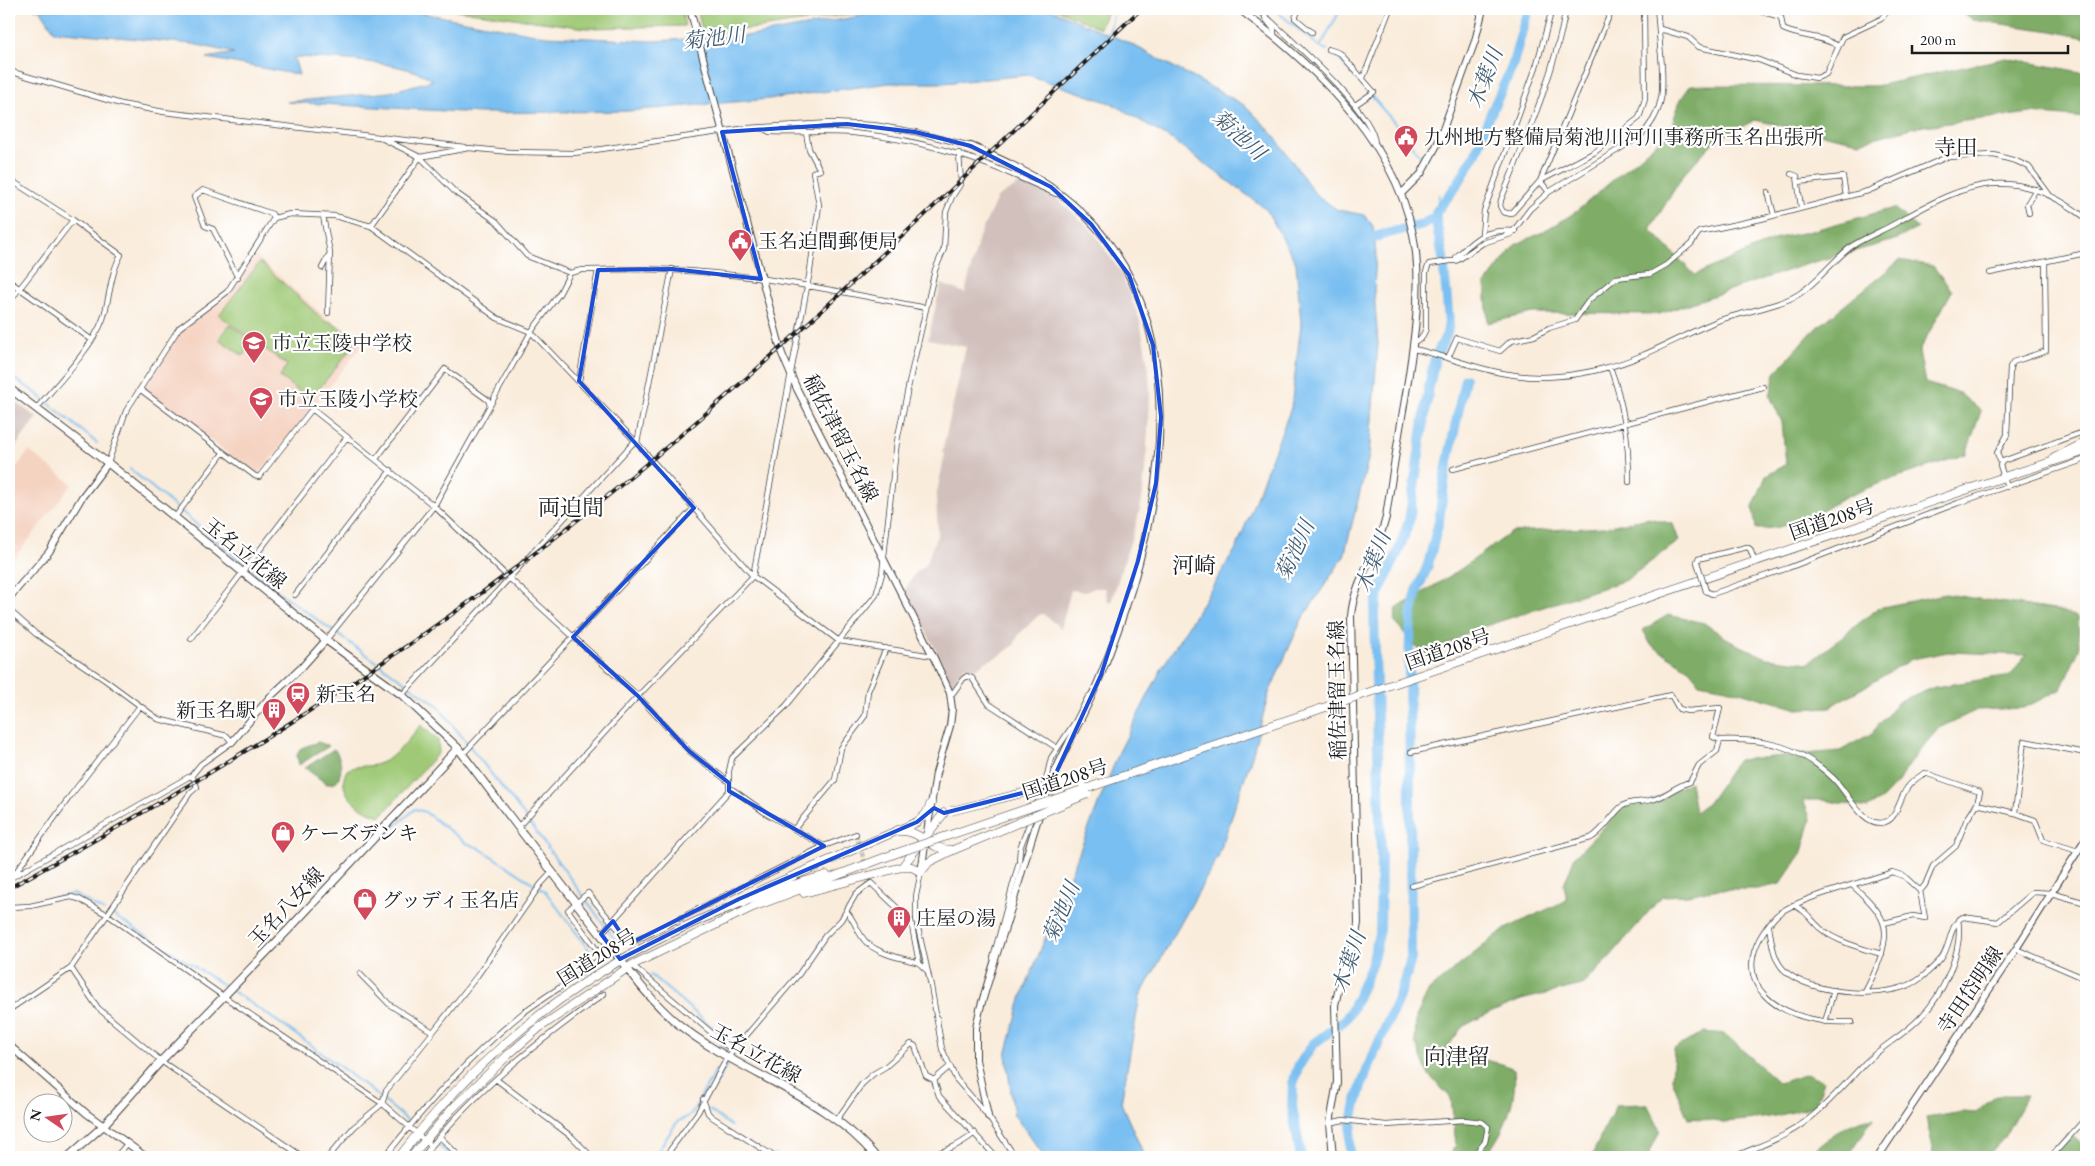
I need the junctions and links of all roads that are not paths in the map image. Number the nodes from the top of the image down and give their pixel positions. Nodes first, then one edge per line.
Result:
1 (690, 9) edge
2 (1238, 9) edge
3 (1300, 9) edge
4 (1390, 9) edge
5 (1477, 9) edge
6 (1483, 9) edge
7 (1552, 9) edge
8 (1566, 9) edge
9 (1612, 9) edge
10 (1644, 9) edge
11 (1657, 9) edge
12 (1753, 9) edge
13 (1889, 9) edge
14 (1481, 16) junction
15 (1660, 29) junction
16 (1312, 32) dead end
17 (1274, 36) junction
18 (1838, 46) junction
19 (1328, 49) dead end
20 (9, 71) edge
21 (1363, 78) junction
22 (1354, 105) junction
23 (761, 128) junction
24 (722, 129) junction
25 (806, 133) junction
26 (381, 138) junction
27 (971, 146) joint
28 (1375, 146) junction
29 (469, 148) junction
30 (959, 153) junction
31 (420, 157) junction
32 (1791, 174) dead end
33 (9, 179) edge
34 (1540, 181) junction
35 (1798, 182) junction
36 (2036, 189) junction
37 (1549, 192) junction
38 (1768, 192) dead end
39 (1402, 193) junction
40 (2050, 195) junction
41 (1846, 196) junction
42 (1063, 198) junction
43 (1801, 208) junction
44 (2029, 213) dead end
45 (323, 216) junction
46 (1774, 216) junction
47 (274, 218) junction
48 (2086, 218) edge
49 (73, 220) junction
50 (371, 226) junction
51 (1515, 230) junction
52 (1482, 234) junction
53 (330, 253) junction
54 (2086, 253) edge
55 (1454, 261) junction
56 (2045, 262) junction
57 (322, 268) dead end
58 (598, 270) junction
59 (672, 270) junction
60 (1990, 272) dead end
61 (570, 273) junction
62 (238, 278) junction
63 (761, 279) junction
64 (9, 281) edge
65 (807, 286) junction
66 (19, 288) junction
67 (9, 302) edge
68 (926, 308) junction
69 (328, 313) dead end
70 (531, 332) junction
71 (92, 340) junction
72 (1413, 346) junction
73 (1448, 358) junction
74 (1610, 367) junction
75 (790, 374) junction
76 (580, 381) junction
77 (1763, 387) dead end
78 (9, 388) edge
79 (141, 390) junction
80 (490, 406) junction
81 (36, 409) junction
82 (1626, 424) junction
83 (2086, 431) edge
84 (347, 437) junction
85 (636, 442) junction
86 (2086, 442) edge
87 (2086, 451) edge
88 (223, 453) junction
89 (376, 459) junction
90 (2086, 459) edge
91 (108, 463) junction
92 (2001, 463) junction
93 (2043, 464) junction
94 (1452, 468) dead end
95 (390, 470) junction
96 (2004, 477) junction
97 (1629, 482) dead end
98 (2007, 486) junction
99 (434, 506) junction
100 (694, 508) junction
101 (177, 515) junction
102 (883, 558) junction
103 (1755, 562) junction
104 (243, 571) junction
105 (753, 576) junction
106 (509, 578) junction
107 (295, 594) dead end
108 (9, 598) edge
109 (9, 610) edge
110 (573, 636) junction
111 (191, 640) dead end
112 (326, 640) junction
113 (839, 641) junction
114 (886, 648) junction
115 (933, 656) junction
116 (1093, 692) junction
117 (950, 693) junction
118 (402, 695) junction
119 (638, 696) junction
120 (140, 706) junction
121 (1720, 740) junction
122 (232, 742) junction
123 (1057, 748) junction
124 (463, 750) junction
125 (1411, 752) dead end
126 (2086, 753) edge
127 (192, 775) junction
128 (1116, 780) junction
129 (729, 782) junction
130 (1085, 790) junction
131 (729, 791) junction
132 (931, 803) junction
133 (1977, 804) junction
134 (948, 812) junction
135 (2015, 813) junction
136 (518, 827) junction
137 (794, 830) junction
138 (895, 831) junction
139 (856, 834) dead end
140 (2086, 838) edge
141 (925, 839) junction
142 (824, 846) junction
143 (953, 850) junction
144 (2078, 852) junction
145 (864, 865) junction
146 (902, 867) junction
147 (553, 871) junction
148 (921, 872) junction
149 (11, 878) edge
150 (1412, 886) dead end
151 (1853, 886) junction
152 (1920, 890) junction
153 (2051, 893) junction
154 (576, 903) junction
155 (2086, 903) edge
156 (1793, 905) junction
157 (9, 907) edge
158 (721, 909) junction
159 (846, 911) junction
160 (108, 915) junction
161 (736, 916) junction
162 (1958, 920) junction
163 (613, 921) junction
164 (1884, 923) junction
165 (1769, 927) junction
166 (601, 934) junction
167 (2016, 949) junction
168 (1882, 954) junction
169 (620, 959) junction
170 (919, 963) junction
171 (994, 964) junction
172 (629, 966) junction
173 (71, 968) junction
174 (926, 970) junction
175 (360, 974) dead end
176 (2086, 979) edge
177 (1834, 990) junction
178 (1865, 992) junction
179 (604, 994) dead end
180 (223, 996) junction
181 (9, 1010) edge
182 (1825, 1022) junction
183 (1852, 1022) dead end
184 (433, 1032) junction
185 (9, 1045) edge
186 (733, 1051) junction
187 (727, 1058) junction
188 (160, 1061) junction
189 (949, 1067) junction
190 (497, 1080) junction
191 (934, 1080) junction
192 (703, 1099) junction
193 (382, 1104) junction
194 (988, 1116) junction
195 (2086, 1118) edge
196 (836, 1121) junction
197 (1330, 1123) junction
198 (103, 1126) junction
199 (409, 1128) junction
200 (975, 1133) junction
201 (416, 1134) junction
202 (440, 1137) junction
203 (424, 1141) junction
204 (127, 1144) junction
205 (431, 1146) junction
206 (68, 1157) edge
207 (116, 1157) edge
208 (146, 1157) edge
209 (302, 1157) edge
210 (328, 1157) edge
211 (386, 1157) edge
212 (399, 1157) edge
213 (411, 1157) edge
214 (423, 1157) edge
215 (460, 1157) edge
216 (592, 1157) edge
217 (666, 1157) edge
218 (775, 1157) edge
219 (876, 1157) edge
220 (921, 1157) edge
221 (996, 1157) edge
222 (1015, 1157) edge
223 (1333, 1157) edge
224 (1473, 1157) edge
225 (1734, 1157) edge
226 (1878, 1157) edge
227 (2051, 1157) edge

1 - 24 main road, 稲佐津留玉名線
2 - 17 main road, 稲佐津留玉名線
3 - 16 street
4 - 21 street
5 - 14 street
6 - 14 main road
7 - 52 street
8 - 34 street
9 - 34 street
10 - 34 street
11 - 15 street
12 - 18 street
13 - 18 street
14 - 39 main road
15 - 18 street
15 - 37 street
17 - 22 street
17 - 28 main road, 稲佐津留玉名線
19 - 21 street
20 - 26 street
21 - 22 street
22 - 28 street
23 - 24 street
23 - 25 street
23 - 27 street
24 - 29 street
24 - 63 main road, 稲佐津留玉名線
25 - 30 street
25 - 65 street
26 - 29 street
26 - 31 street
27 - 42 main road
28 - 39 main road, 稲佐津留玉名線
29 - 31 street
30 - 42 street
30 - 68 street
31 - 50 street
31 - 61 street
32 - 35 street
33 - 49 street
34 - 37 street
35 - 41 street
35 - 43 street
36 - 40 street
36 - 44 street
36 - 74 street
37 - 51 street
38 - 46 street
39 - 72 main road, 稲佐津留玉名線
40 - 41 street
40 - 48 street
41 - 43 street
42 - 116 main road
43 - 46 street
45 - 47 street
45 - 50 street
45 - 53 street
46 - 73 street
47 - 62 street
47 - 62 street
49 - 66 street
49 - 71 street
50 - 70 street
51 - 52 street
51 - 55 street
52 - 55 street
53 - 57 street
53 - 69 street
54 - 56 street
55 - 72 street
56 - 60 street
56 - 92 street
58 - 59 street
58 - 61 street
58 - 76 street
59 - 63 street
59 - 85 street
61 - 70 street
62 - 79 street
63 - 65 street
63 - 75 main road, 稲佐津留玉名線
64 - 66 street
65 - 68 street
65 - 75 street
66 - 67 street
66 - 71 street
68 - 102 street
70 - 76 street
70 - 80 street
71 - 81 street
72 - 73 street
72 - 197 main road, 稲佐津留玉名線
73 - 74 street
74 - 82 street
75 - 102 main road, 稲佐津留玉名線
75 - 105 street
76 - 85 street
77 - 82 street
78 - 81 main road, 玉名立花線
79 - 88 street
79 - 91 street
80 - 89 street
80 - 99 street
81 - 91 main road, 玉名立花線
82 - 94 street
82 - 97 street
83 - 92 street
84 - 88 street
84 - 89 street
84 - 104 street
85 - 100 street
85 - 106 street
86 - 93 highway, 国道208号
87 - 93 highway, 国道208号
88 - 101 street
89 - 95 street
90 - 98 street
91 - 101 main road, 玉名立花線
91 - 108 main road
92 - 96 street
93 - 96 highway, 国道208号
95 - 99 street
95 - 107 street
96 - 98 street
96 - 103 highway, 国道208号
98 - 103 street, bridge
99 - 106 street
99 - 112 street
100 - 105 street
100 - 110 street
101 - 104 main road, 玉名立花線
102 - 113 street
102 - 115 main road, 稲佐津留玉名線
103 - 128 highway, 国道208号, bridge
104 - 111 street
104 - 112 main road, 玉名立花線
105 - 113 street
105 - 119 street
106 - 110 street
106 - 118 street
109 - 120 street
110 - 119 street
110 - 124 street
112 - 118 main road, 玉名立花線
112 - 122 main road
113 - 114 street
113 - 129 street
114 - 115 street
114 - 137 street
115 - 117 main road, 稲佐津留玉名線
116 - 123 street
116 - 171 main road
117 - 123 street
117 - 132 main road, 稲佐津留玉名線
118 - 124 main road, 玉名立花線
119 - 129 street
119 - 136 street
120 - 122 street
120 - 149 street
121 - 125 street
121 - 133 street
121 - 150 street
122 - 127 street
123 - 171 street
124 - 136 main road
124 - 180 main road, 玉名八女線
126 - 135 street
127 - 149 street
127 - 160 street
128 - 130 highway, 国道208号, bridge
128 - 143 highway, bridge
129 - 131 street
130 - 134 highway, bridge
130 - 145 highway, 国道208号, bridge
131 - 137 street
131 - 163 street
132 - 134 highway
132 - 138 highway
132 - 141 main road, 稲佐津留玉名線
133 - 135 street
133 - 152 street
134 - 141 highway
135 - 144 street
136 - 147 main road
137 - 142 street
138 - 141 highway
138 - 158 highway
139 - 142 street
140 - 144 main road, 寺田岱明線
141 - 143 highway
141 - 146 highway
141 - 148 main road, 稲佐津留玉名線
142 - 163 street
143 - 148 highway
144 - 153 main road, 寺田岱明線
145 - 158 highway, 国道208号
145 - 161 highway, 国道208号
146 - 148 highway
146 - 161 highway
147 - 154 main road
147 - 184 street
148 - 174 street
151 - 152 street
151 - 156 street
151 - 164 street
152 - 164 street
153 - 155 street
153 - 162 street
153 - 167 main road, 寺田岱明線
154 - 163 street
154 - 166 main road
154 - 199 street
156 - 165 street
156 - 168 street
157 - 160 street
158 - 169 highway, 国道208号
159 - 170 street
159 - 170 street
159 - 186 street
160 - 173 street
160 - 180 street
161 - 172 highway, 国道208号
162 - 178 street
162 - 225 street
163 - 166 street
164 - 168 street
165 - 177 street
165 - 182 street
166 - 169 main road
167 - 176 street
167 - 226 main road, 寺田岱明線
168 - 178 street
169 - 172 main road
169 - 201 highway, 国道208号
170 - 174 street
171 - 194 main road
172 - 186 street
172 - 187 main road, 玉名立花線
172 - 203 highway, 国道208号
173 - 181 street
173 - 188 street
174 - 189 street
175 - 184 street
177 - 178 street
177 - 182 street
179 - 190 street
180 - 188 main road, 玉名八女線
180 - 193 street
182 - 183 street
184 - 193 street
185 - 198 main road
186 - 187 street
187 - 192 street
187 - 196 main road, 玉名立花線
188 - 198 main road, 玉名八女線
188 - 209 street
189 - 191 street
189 - 194 street
190 - 202 street
190 - 216 street
191 - 196 street
191 - 200 street
192 - 217 street
192 - 218 street
193 - 199 street
193 - 210 street
194 - 222 street
195 - 227 street
196 - 219 main road, 玉名立花線
197 - 223 main road, 稲佐津留玉名線
197 - 224 street
198 - 204 main road
198 - 206 main road, 玉名八女線
199 - 201 street
199 - 211 street
200 - 220 street
200 - 221 street
201 - 203 street
201 - 212 highway, 国道208号
202 - 205 street
202 - 215 street
203 - 205 street
203 - 213 highway, 国道208号
204 - 207 street
204 - 208 main road
205 - 214 street

